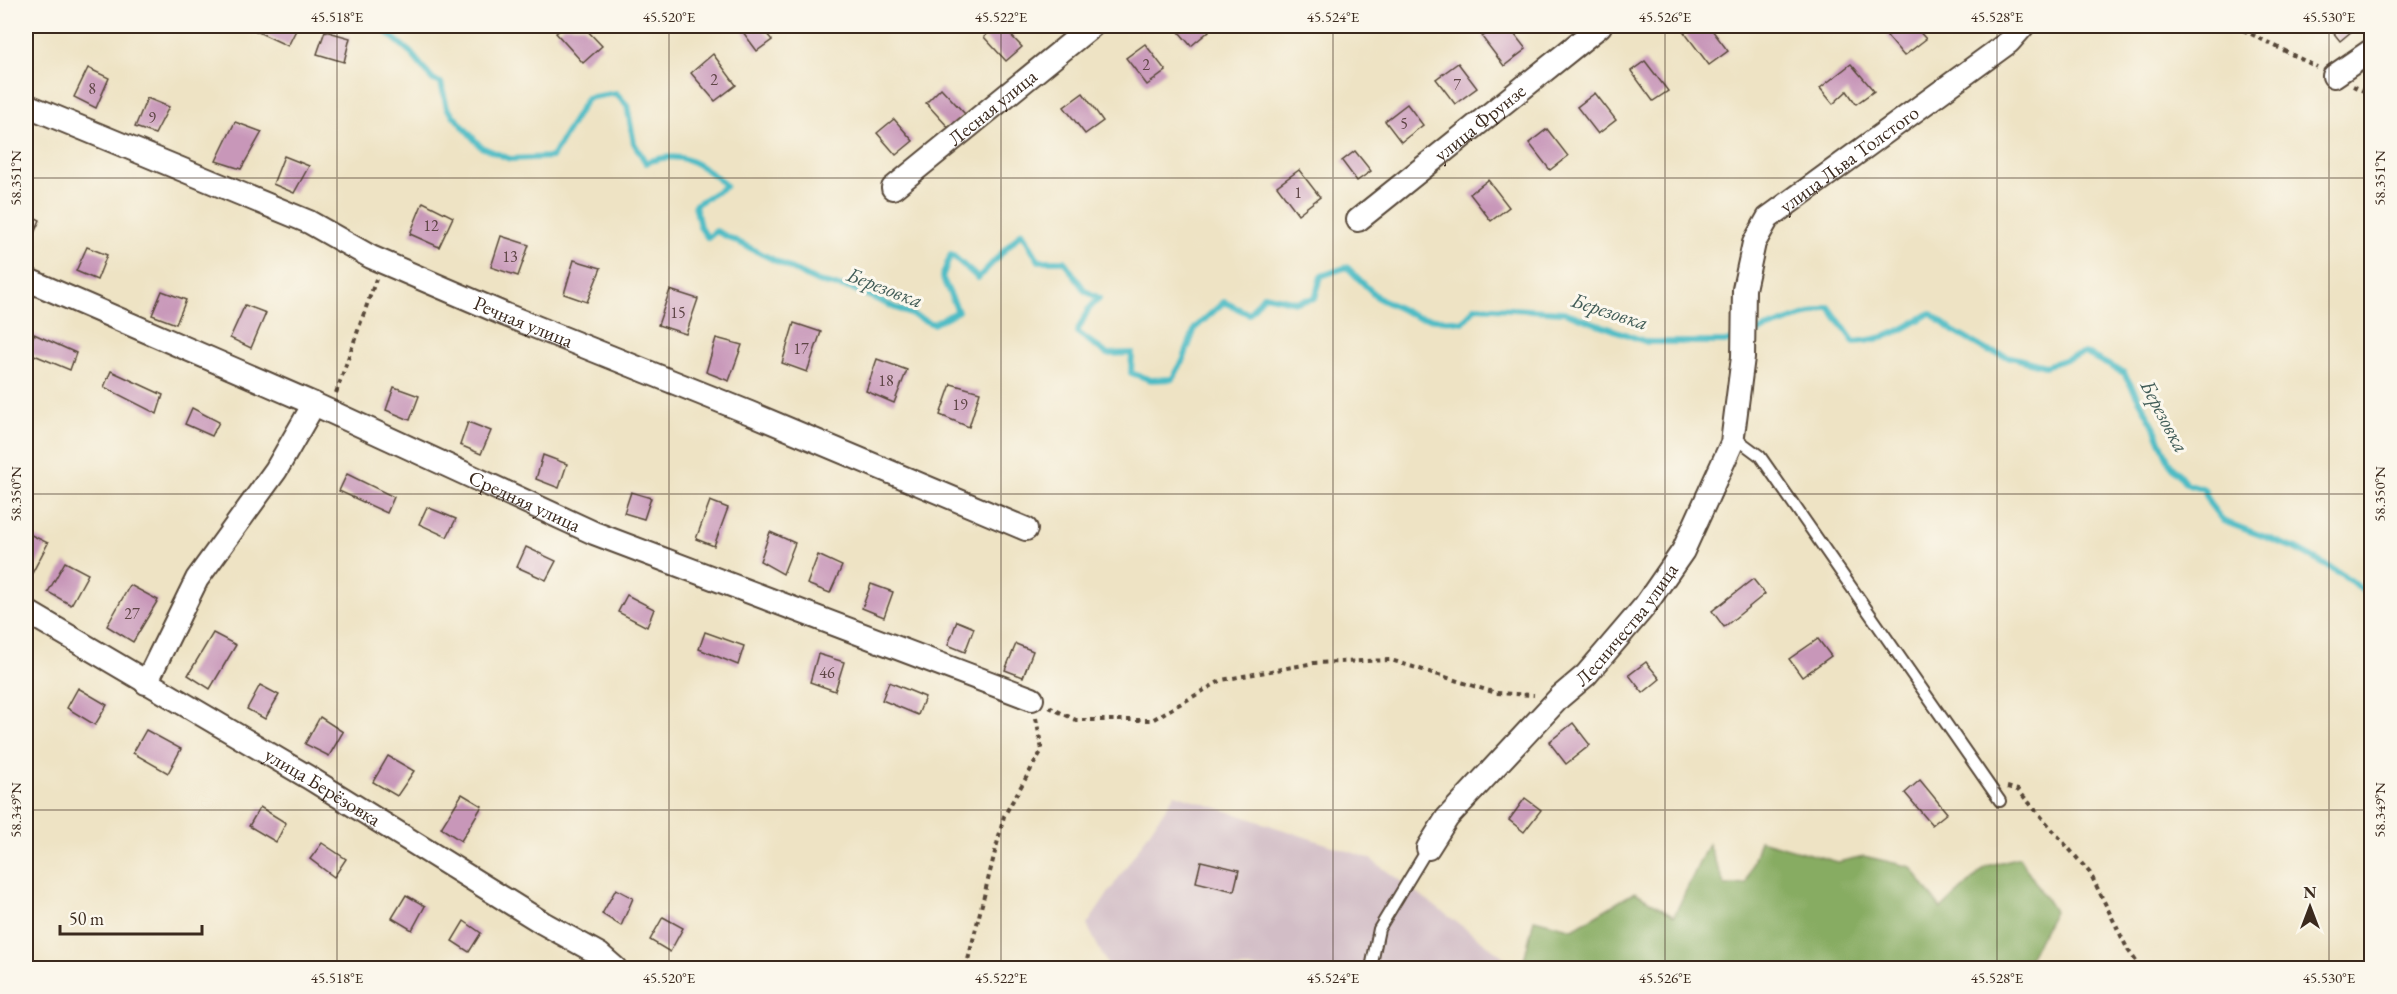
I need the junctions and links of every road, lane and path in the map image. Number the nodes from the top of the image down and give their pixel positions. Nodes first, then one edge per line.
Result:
1 (1092, 26) edge
2 (1600, 26) edge
3 (2023, 26) edge
4 (2235, 26) edge
5 (2372, 50) edge
6 (2334, 76) joint
7 (26, 105) edge
8 (893, 188) dead end
9 (1358, 220) dead end
10 (382, 261) junction
11 (26, 279) edge
12 (1744, 346) joint
13 (322, 407) junction
14 (1733, 436) junction
15 (1026, 529) dead end
16 (26, 611) edge
17 (146, 683) junction
18 (1560, 697) junction
19 (1032, 699) junction
20 (1986, 781) junction
21 (2000, 801) dead end
22 (1428, 848) joint
23 (615, 969) edge
24 (966, 969) edge
25 (1371, 969) edge
26 (2141, 969) edge

1 - 8 street, Лесная улица
2 - 9 street, улица Фрунзе
3 - 12 street, улица Льва Толстого
4 - 6 path
5 - 6 street
7 - 10 street, Речная улица
10 - 13 path
10 - 15 street, Речная улица
11 - 13 street, Средняя улица
12 - 14 street, Лесничества улица
13 - 17 street
13 - 19 street, Средняя улица
14 - 18 street, Лесничества улица
14 - 20 lane
16 - 17 street, улица Берёзовка
17 - 23 street, улица Берёзовка
18 - 19 path
18 - 22 street, Лесничества улица
19 - 24 path
20 - 21 lane
20 - 26 path
22 - 25 lane

